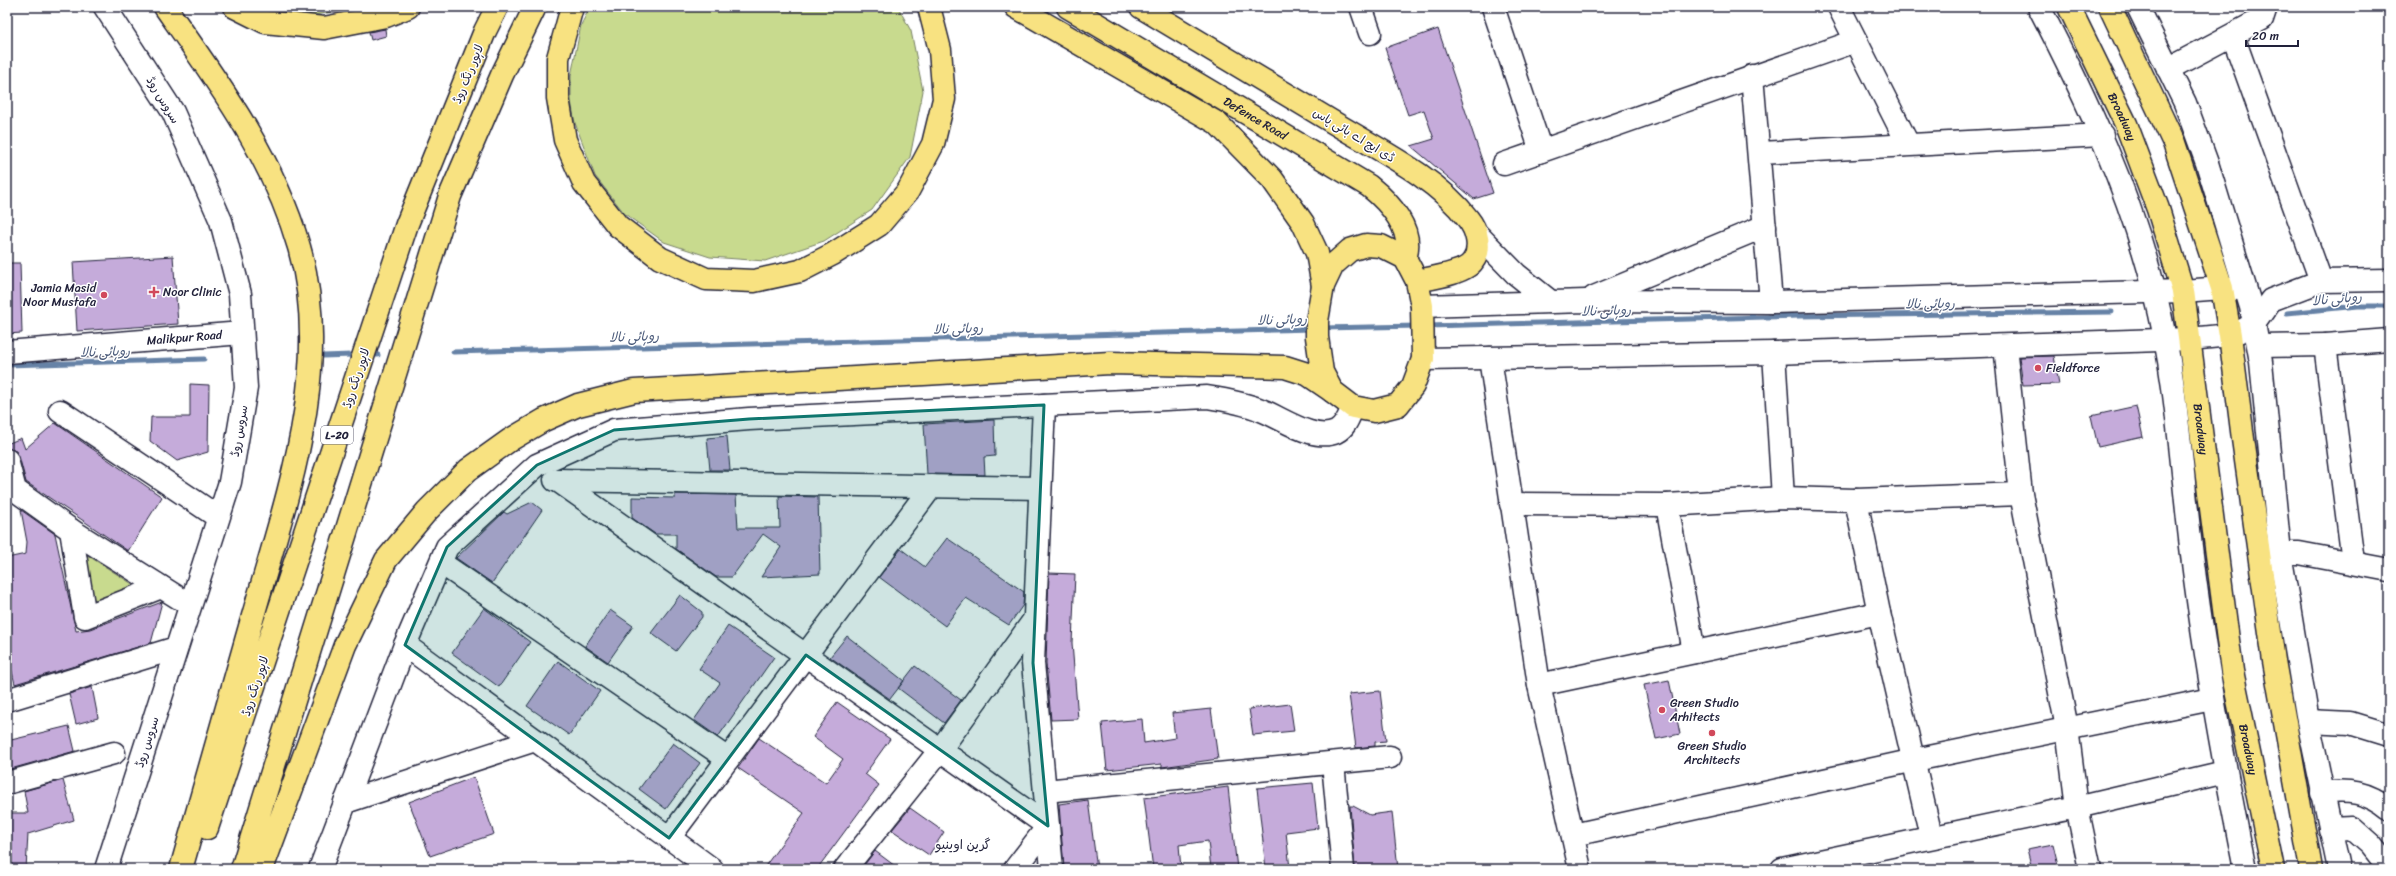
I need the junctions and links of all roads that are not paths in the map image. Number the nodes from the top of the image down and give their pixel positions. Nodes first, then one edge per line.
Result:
1 (106, 7) edge
2 (165, 7) edge
3 (234, 7) edge
4 (408, 7) edge
5 (497, 7) edge
6 (535, 7) edge
7 (572, 7) edge
8 (929, 7) edge
9 (1016, 7) edge
10 (1068, 7) edge
11 (1141, 7) edge
12 (1361, 7) edge
13 (1493, 7) edge
14 (1839, 7) edge
15 (2039, 7) edge
16 (2069, 7) edge
17 (2110, 7) edge
18 (2138, 7) edge
19 (2266, 7) edge
20 (1370, 33) dead end
21 (2233, 36) junction
22 (1856, 41) junction
23 (2168, 69) junction
24 (1752, 76) junction
25 (2102, 135) junction
26 (1908, 144) junction
27 (1542, 151) junction
28 (1760, 153) junction
29 (1504, 164) dead end
30 (1765, 226) junction
31 (1477, 234) junction
32 (1405, 258) junction
33 (2389, 280) edge
34 (1417, 281) junction
35 (2321, 281) junction
36 (1323, 286) junction
37 (2222, 288) junction
38 (2183, 291) junction
39 (2247, 291) junction
40 (2155, 292) junction
41 (2271, 300) junction
42 (1586, 301) junction
43 (1551, 302) junction
44 (1771, 302) junction
45 (1422, 306) junction
46 (2254, 324) junction
47 (242, 333) junction
48 (2230, 335) junction
49 (2166, 339) junction
50 (2190, 339) junction
51 (2389, 340) edge
52 (2325, 345) junction
53 (2005, 346) junction
54 (2258, 346) junction
55 (7, 352) edge
56 (1774, 353) junction
57 (1490, 358) junction
58 (1423, 359) junction
59 (1332, 391) junction
60 (1044, 405) junction
61 (1353, 407) junction
62 (60, 411) dead end
63 (7, 460) edge
64 (520, 480) junction
65 (558, 480) junction
66 (932, 486) junction
67 (1040, 488) junction
68 (2021, 494) junction
69 (1783, 498) junction
70 (1856, 500) junction
71 (1511, 504) junction
72 (1667, 505) junction
73 (218, 517) junction
74 (70, 530) junction
75 (2280, 552) junction
76 (2353, 561) junction
77 (441, 562) junction
78 (2389, 570) edge
79 (161, 587) junction
80 (190, 605) junction
81 (1879, 613) junction
82 (1034, 620) junction
83 (405, 645) junction
84 (176, 648) junction
85 (1694, 652) junction
86 (806, 655) junction
87 (1539, 685) junction
88 (2212, 699) junction
89 (7, 700) edge
90 (2308, 721) junction
91 (2067, 728) junction
92 (2389, 735) edge
93 (536, 740) junction
94 (940, 750) junction
95 (114, 753) dead end
96 (1390, 757) dead end
97 (728, 759) junction
98 (1915, 760) junction
99 (1333, 763) junction
100 (2225, 772) junction
101 (7, 783) edge
102 (1045, 791) junction
103 (2322, 793) junction
104 (345, 802) junction
105 (2077, 806) junction
106 (2389, 809) edge
107 (1048, 826) junction
108 (2330, 829) junction
109 (1574, 835) junction
110 (1931, 836) junction
111 (669, 838) junction
112 (2389, 868) edge
113 (106, 869) edge
114 (181, 869) edge
115 (194, 869) edge
116 (242, 869) edge
117 (262, 869) edge
118 (320, 869) edge
119 (712, 869) edge
120 (844, 869) edge
121 (1015, 869) edge
122 (1052, 869) edge
123 (1343, 869) edge
124 (1580, 869) edge
125 (1782, 869) edge
126 (2090, 869) edge
127 (2245, 869) edge
128 (2273, 869) edge
129 (2311, 869) edge
130 (2339, 869) edge

1 - 47 street, سروس روڈ
2 - 114 main road
3 - 4 main road
5 - 115 main road, لاہور رنگ روڈ / L-20
6 - 116 main road
7 - 8 main road
9 - 36 main road, Defence Road
10 - 32 main road, Defence Road
11 - 31 main road, ڈی ایچ اے بائی پاس
12 - 20 street
13 - 27 street
14 - 22 street
15 - 25 street
16 - 38 main road, Broadway
17 - 37 main road
18 - 23 street
19 - 21 street
21 - 23 street
21 - 35 street
22 - 24 street
22 - 26 street
23 - 39 street
24 - 27 street
24 - 28 street
25 - 26 street
25 - 40 street
26 - 28 street
27 - 29 street
28 - 30 street
30 - 42 street
30 - 44 street
31 - 34 main road
31 - 43 street
32 - 34 main road
32 - 36 main road
33 - 35 street
34 - 45 main road
35 - 41 street
36 - 59 main road
37 - 38 street
37 - 39 street
37 - 48 main road
38 - 40 street
38 - 50 main road, Broadway
39 - 41 street
39 - 46 street
40 - 44 street
40 - 49 street
41 - 46 street
42 - 43 street
42 - 44 street
43 - 45 street
45 - 58 main road
46 - 48 street
46 - 54 street
47 - 55 street, Malikpur Road
47 - 73 street, سروس روڈ
48 - 50 street
48 - 129 main road
49 - 50 street
49 - 53 street
49 - 88 street
50 - 128 main road, Broadway
51 - 52 street
52 - 54 street
52 - 76 street
53 - 56 street
53 - 68 street
54 - 75 street
56 - 57 street
56 - 69 street
57 - 58 street
57 - 71 street
58 - 61 main road
59 - 61 main road
59 - 117 main road
60 - 61 street
60 - 64 street
60 - 67 street
62 - 73 street
63 - 74 street
64 - 65 street
64 - 77 street
65 - 66 street
65 - 86 street
66 - 67 street
66 - 86 street
67 - 82 street
68 - 70 street
68 - 91 street
69 - 70 street
69 - 72 street
70 - 81 street
71 - 72 street
71 - 87 street
72 - 85 street
73 - 80 street, سروس روڈ
74 - 79 street
74 - 79 street
75 - 76 street
75 - 90 street
76 - 78 street
77 - 83 street
77 - 97 street
79 - 80 street
80 - 84 street, سروس روڈ
81 - 85 street
81 - 98 street
82 - 94 street
82 - 102 street
83 - 93 street
83 - 104 street
84 - 89 street
84 - 113 street, سروس روڈ
85 - 87 street
86 - 94 street
86 - 97 street
87 - 109 street
88 - 91 street
88 - 100 street
90 - 92 street
90 - 103 street
91 - 98 street
91 - 105 street
93 - 104 street
93 - 111 street
94 - 107 street
94 - 120 street
95 - 101 street
96 - 99 street
97 - 111 street
98 - 109 street
98 - 110 street
99 - 102 street
99 - 123 street
100 - 105 street
100 - 127 street
102 - 107 street
103 - 106 street
103 - 108 street
104 - 118 street
105 - 110 street
105 - 126 street
107 - 121 street
107 - 122 street
108 - 112 street
108 - 130 street
109 - 124 street
110 - 125 street
111 - 119 street

